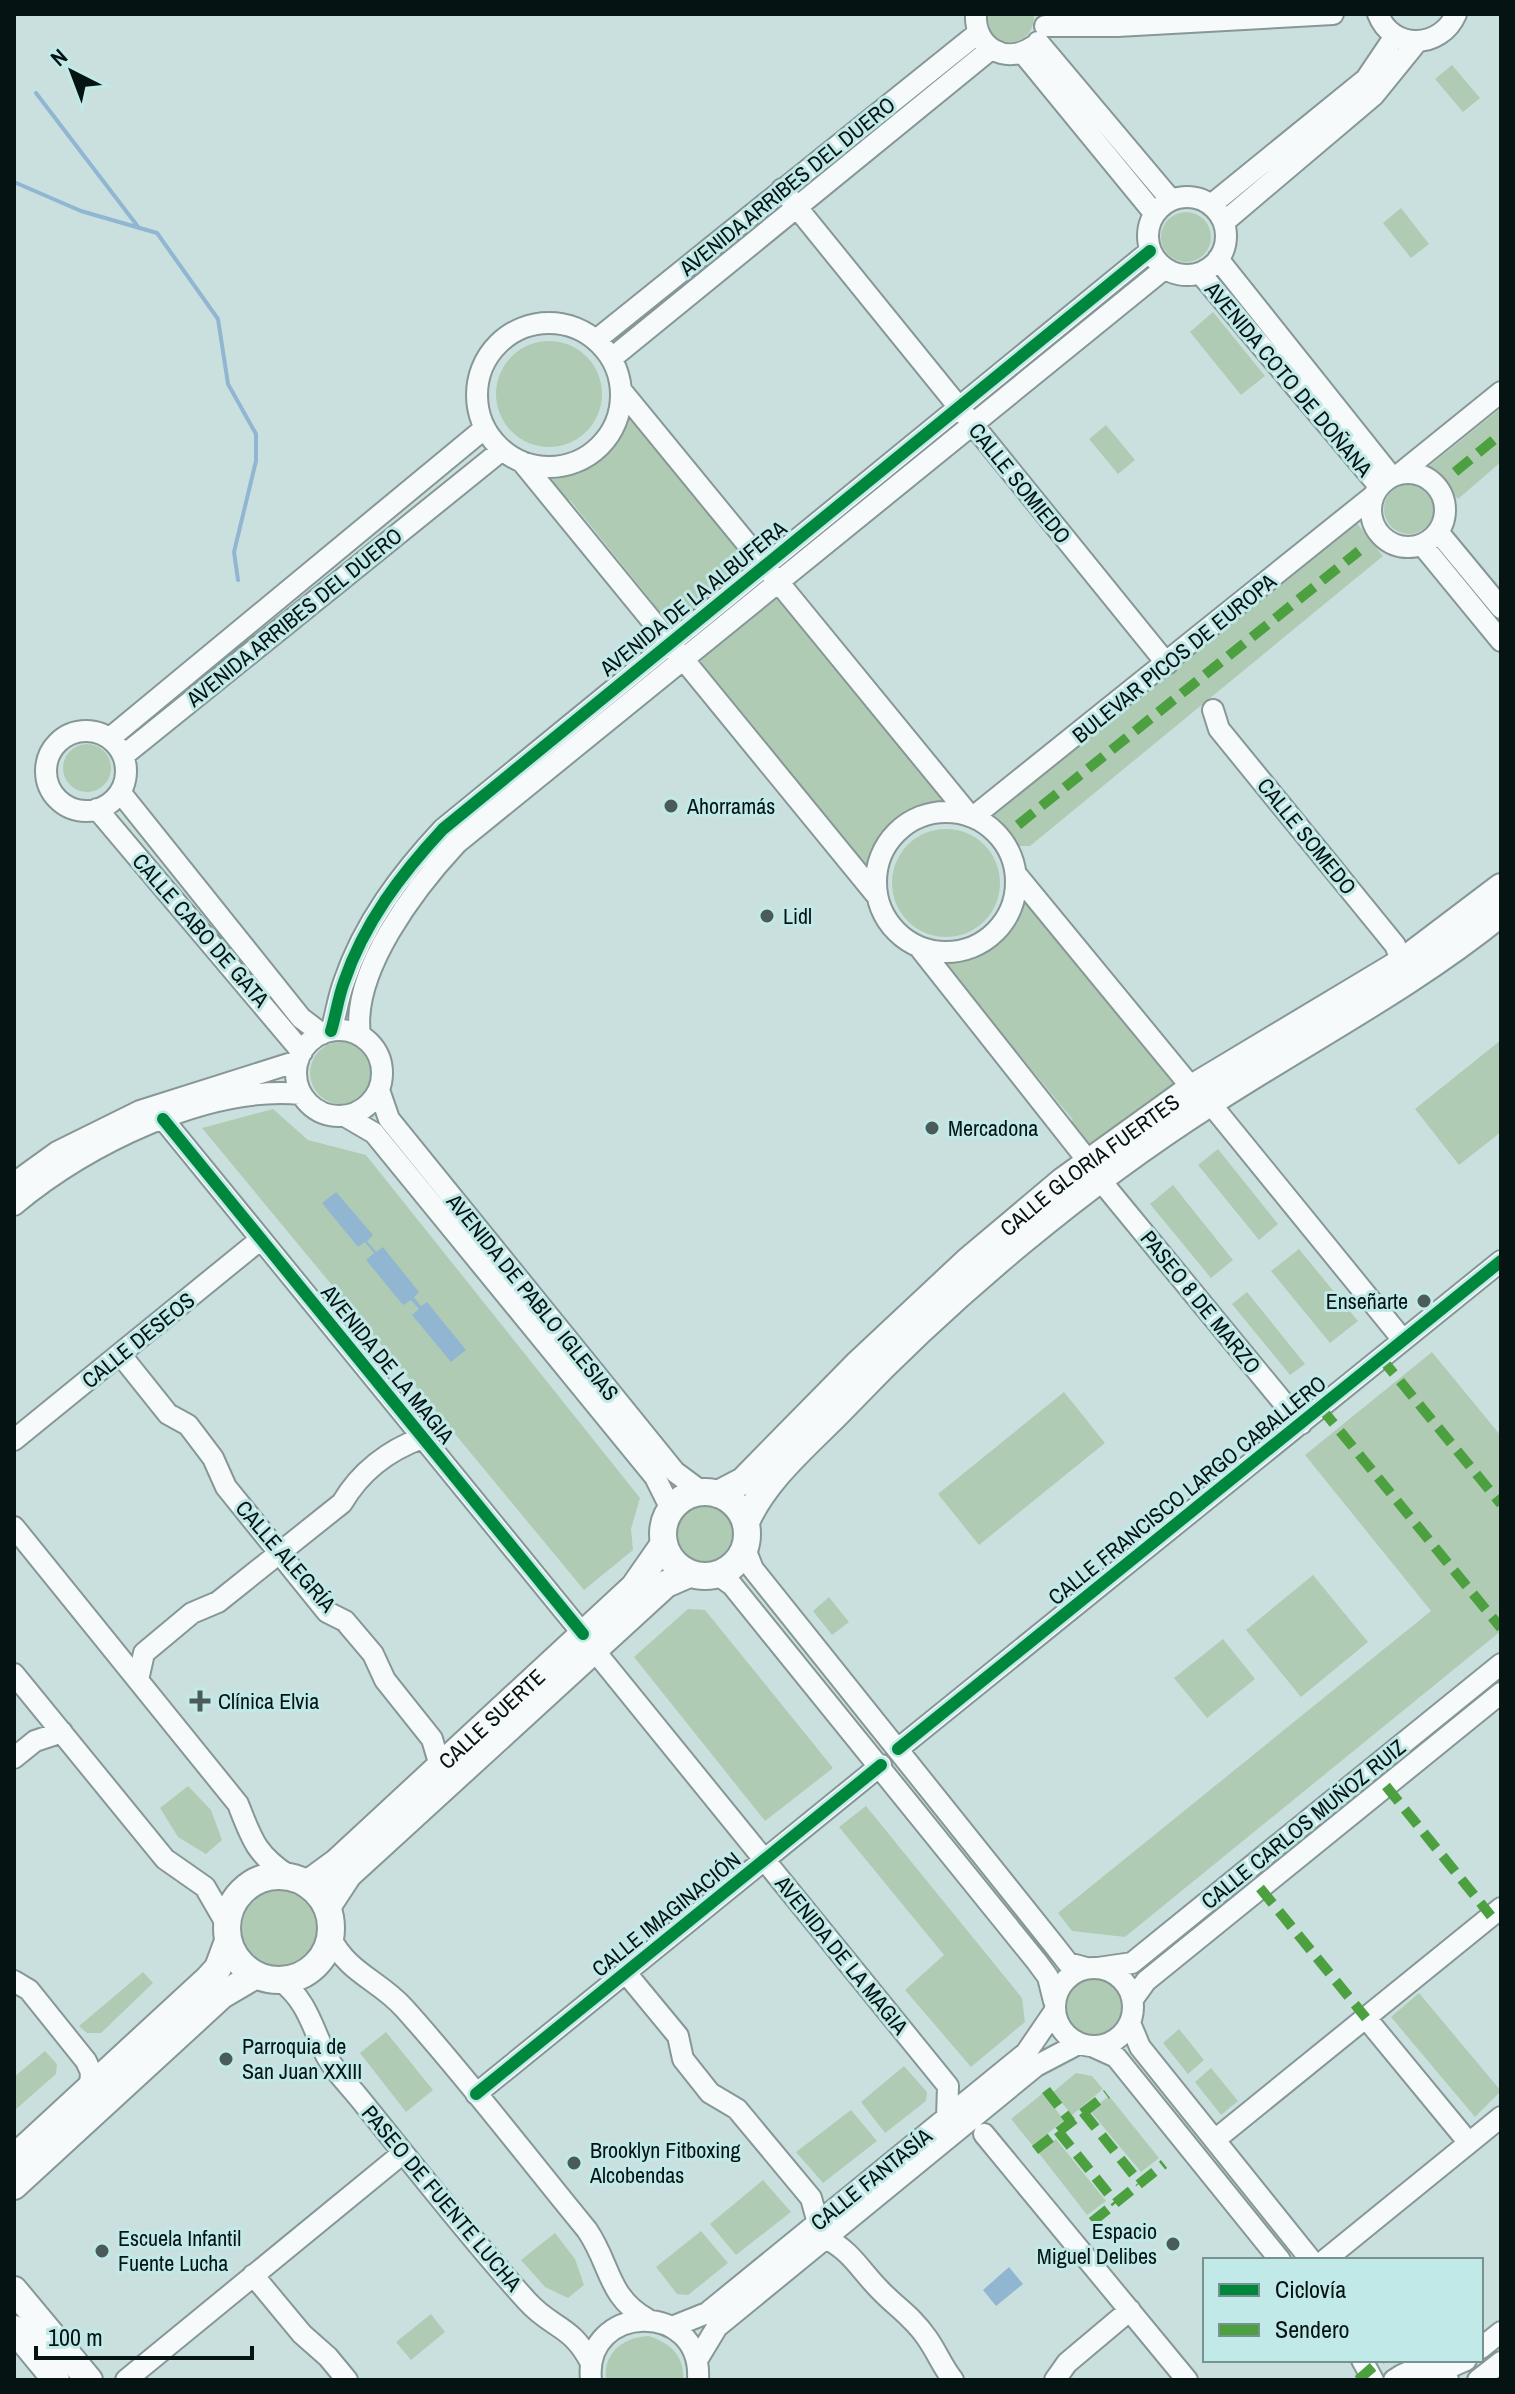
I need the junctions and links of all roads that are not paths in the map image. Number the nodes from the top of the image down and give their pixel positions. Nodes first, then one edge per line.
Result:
1 (1333, 14) edge
2 (1378, 14) edge
3 (1456, 14) edge
4 (981, 32) edge
5 (1038, 34) edge
6 (1395, 36) junction
7 (1417, 42) junction
8 (782, 189) junction
9 (1171, 200) junction
10 (1211, 205) junction
11 (796, 207) junction
12 (1154, 213) junction
13 (1224, 222) junction
14 (1150, 251) junction
15 (1218, 259) junction
16 (1164, 269) junction
17 (1200, 273) junction
18 (596, 340) junction
19 (612, 358) junction
20 (621, 390) junction
21 (1501, 392) edge
22 (959, 407) junction
23 (972, 424) junction
24 (485, 428) junction
25 (502, 450) junction
26 (522, 462) junction
27 (1386, 482) junction
28 (1431, 539) junction
29 (772, 573) junction
30 (1501, 608) edge
31 (1501, 641) edge
32 (670, 643) junction
33 (683, 659) junction
34 (1167, 664) junction
35 (1211, 719) dead end
36 (110, 738) junction
37 (123, 756) junction
38 (120, 792) junction
39 (97, 809) junction
40 (971, 817) junction
41 (1016, 874) junction
42 (1501, 887) edge
43 (877, 896) junction
44 (1501, 913) edge
45 (919, 947) junction
46 (1404, 953) junction
47 (327, 1032) junction
48 (360, 1035) junction
49 (300, 1056) junction
50 (379, 1090) junction
51 (301, 1094) junction
52 (1201, 1096) junction
53 (345, 1116) junction
54 (163, 1119) junction
55 (1095, 1171) junction
56 (14, 1183) edge
57 (14, 1205) edge
58 (261, 1239) junction
59 (1501, 1261) edge
60 (1403, 1340) junction
61 (120, 1354) junction
62 (1301, 1424) junction
63 (422, 1438) junction
64 (14, 1440) edge
65 (710, 1493) junction
66 (671, 1509) junction
67 (746, 1522) junction
68 (14, 1527) edge
69 (664, 1544) junction
70 (745, 1549) junction
71 (280, 1553) junction
72 (689, 1574) junction
73 (718, 1575) junction
74 (588, 1642) junction
75 (1500, 1666) edge
76 (14, 1674) edge
77 (138, 1680) junction
78 (1501, 1693) edge
79 (62, 1732) junction
80 (898, 1749) junction
81 (14, 1758) edge
82 (881, 1765) junction
83 (440, 1766) junction
84 (765, 1859) junction
85 (298, 1880) junction
86 (327, 1907) junction
87 (1498, 1917) edge
88 (228, 1933) junction
89 (330, 1937) junction
90 (1092, 1968) junction
91 (626, 1973) junction
92 (268, 1978) junction
93 (14, 1981) edge
94 (1133, 1999) junction
95 (1054, 2007) junction
96 (1366, 2018) junction
97 (1130, 2023) junction
98 (1086, 2046) junction
99 (948, 2086) junction
100 (90, 2087) junction
101 (476, 2094) junction
102 (986, 2096) junction
103 (1501, 2117) edge
104 (953, 2124) junction
105 (984, 2134) junction
106 (1216, 2139) junction
107 (1469, 2143) junction
108 (403, 2153) junction
109 (14, 2158) edge
110 (14, 2186) edge
111 (822, 2231) junction
112 (1278, 2258) edge
113 (1309, 2258) edge
114 (1327, 2258) edge
115 (253, 2275) junction
116 (14, 2290) edge
117 (1130, 2310) junction
118 (647, 2319) junction
119 (672, 2327) junction
120 (14, 2329) edge
121 (1501, 2332) edge
122 (1483, 2346) edge
123 (1363, 2362) edge
124 (1463, 2362) edge
125 (1501, 2362) edge
126 (698, 2370) edge
127 (1398, 2370) edge
128 (591, 2372) edge
129 (1443, 2376) edge
130 (56, 2380) edge
131 (89, 2380) edge
132 (126, 2380) edge
133 (347, 2380) edge
134 (953, 2380) edge
135 (1055, 2380) edge
136 (1187, 2380) edge
137 (1373, 2380) edge
138 (1478, 2380) edge

1 - 5 street
2 - 6 street
3 - 7 street
4 - 5 street
4 - 8 street, AVENIDA ARRIBES DEL DUERO
4 - 11 street, AVENIDA ARRIBES DEL DUERO
5 - 9 street
5 - 12 street
6 - 7 street
6 - 10 street
7 - 13 street
8 - 11 street, CALLE SOMIEDO
8 - 18 street, AVENIDA ARRIBES DEL DUERO
9 - 10 street
9 - 12 street
10 - 13 street
11 - 19 street, AVENIDA ARRIBES DEL DUERO
11 - 22 street, CALLE SOMIEDO
12 - 14 street
13 - 15 street
14 - 16 street
14 - 22 street, AVENIDA DE LA ALBUFERA
15 - 17 street
15 - 27 street, AVENIDA COTO DE DOÑANA
16 - 17 street
16 - 23 street, AVENIDA DE LA ALBUFERA
17 - 27 street, AVENIDA COTO DE DOÑANA
18 - 19 street
18 - 24 street
19 - 20 street
20 - 26 street
20 - 29 street
21 - 27 street, BULEVAR PICOS DE EUROPA
22 - 23 street, CALLE SOMIEDO
22 - 29 street, AVENIDA DE LA ALBUFERA
23 - 29 street, AVENIDA DE LA ALBUFERA
23 - 34 street, CALLE SOMIEDO
24 - 25 street
24 - 36 street, AVENIDA ARRIBES DEL DUERO
25 - 26 street
25 - 37 street, AVENIDA ARRIBES DEL DUERO
26 - 32 street
27 - 28 street
27 - 28 street
27 - 34 street, BULEVAR PICOS DE EUROPA
28 - 30 street
28 - 31 street
29 - 32 street, AVENIDA DE LA ALBUFERA
29 - 33 street, AVENIDA DE LA ALBUFERA
29 - 40 street
32 - 33 street
32 - 47 street, AVENIDA DE LA ALBUFERA
33 - 43 street
33 - 48 street, AVENIDA DE LA ALBUFERA
34 - 40 street, BULEVAR PICOS DE EUROPA
35 - 46 street, CALLE SOMEDO
36 - 37 street
36 - 39 street
37 - 38 street
38 - 39 street
38 - 47 street, CALLE CABO DE GATA
39 - 49 street, CALLE CABO DE GATA
40 - 41 street
40 - 43 street
41 - 45 street
41 - 52 street
42 - 46 main road, CALLE GLORIA FUERTES
43 - 45 street
44 - 52 main road, CALLE GLORIA FUERTES
45 - 55 street, PASEO 8 DE MARZO
46 - 52 main road, CALLE GLORIA FUERTES
47 - 48 street
47 - 49 street
48 - 50 street
49 - 51 street
49 - 56 street
50 - 53 street
50 - 65 street, AVENIDA DE PABLO IGLESIAS
51 - 53 street
51 - 54 street
52 - 55 main road, CALLE GLORIA FUERTES
52 - 60 street
53 - 66 street, AVENIDA DE PABLO IGLESIAS
54 - 57 street
54 - 58 street, AVENIDA DE LA MAGIA
55 - 62 street, PASEO 8 DE MARZO
55 - 65 main road, CALLE GLORIA FUERTES
55 - 67 main road, CALLE GLORIA FUERTES
58 - 61 street, CALLE DESEOS
58 - 63 street, AVENIDA DE LA MAGIA
59 - 60 street, CALLE FRANCISCO LARGO CABALLERO
60 - 62 street, CALLE FRANCISCO LARGO CABALLERO
61 - 64 street, CALLE DESEOS
61 - 71 street, CALLE ALEGRÍA
62 - 80 street, CALLE FRANCISCO LARGO CABALLERO
63 - 71 street
63 - 74 street, AVENIDA DE LA MAGIA
65 - 66 main road
65 - 67 main road
66 - 69 main road
67 - 70 main road
68 - 77 street
69 - 72 main road
69 - 74 main road, CALLE SUERTE
70 - 73 main road
70 - 80 street
71 - 77 street
71 - 83 street, CALLE ALEGRÍA
72 - 73 main road
72 - 74 main road, CALLE SUERTE
73 - 82 street
74 - 83 main road, CALLE SUERTE
74 - 84 street, AVENIDA DE LA MAGIA
74 - 86 main road, CALLE SUERTE
75 - 90 street, CALLE CARLOS MUÑOZ RUIZ
76 - 79 street
77 - 85 street
78 - 94 street, CALLE CARLOS MUÑOZ RUIZ
79 - 81 street
79 - 88 street
80 - 90 street
82 - 84 street, CALLE IMAGINACIÓN
82 - 95 street
83 - 85 main road, CALLE SUERTE
84 - 91 street, CALLE IMAGINACIÓN
84 - 99 street, AVENIDA DE LA MAGIA
85 - 86 main road
85 - 88 main road
86 - 89 main road
87 - 96 street
88 - 92 main road
88 - 100 main road
89 - 92 main road
89 - 101 street
90 - 94 street
90 - 95 street
91 - 101 street, CALLE IMAGINACIÓN
91 - 111 street
92 - 108 street, PASEO DE FUENTE LUCHA
92 - 110 main road
93 - 100 street
94 - 97 street
95 - 98 street
95 - 102 street, CALLE FANTASÍA
96 - 106 street
96 - 107 street
97 - 98 street
97 - 106 street
98 - 102 street, CALLE FANTASÍA
98 - 112 street
99 - 102 street
99 - 104 street
100 - 109 main road
101 - 118 street
102 - 104 street, CALLE FANTASÍA
102 - 105 street
103 - 107 street
104 - 105 street
104 - 111 street, CALLE FANTASÍA
105 - 117 street
106 - 113 street
107 - 114 street
108 - 115 street
108 - 128 street, PASEO DE FUENTE LUCHA
111 - 119 street, CALLE FANTASÍA
111 - 126 street, CALLE FANTASÍA
111 - 134 street
115 - 132 street
115 - 133 street
116 - 131 main road
117 - 135 street
117 - 136 street
118 - 119 street
118 - 128 street
119 - 126 street
120 - 130 main road
121 - 122 street
123 - 137 street
124 - 129 street
125 - 138 street
127 - 129 street

